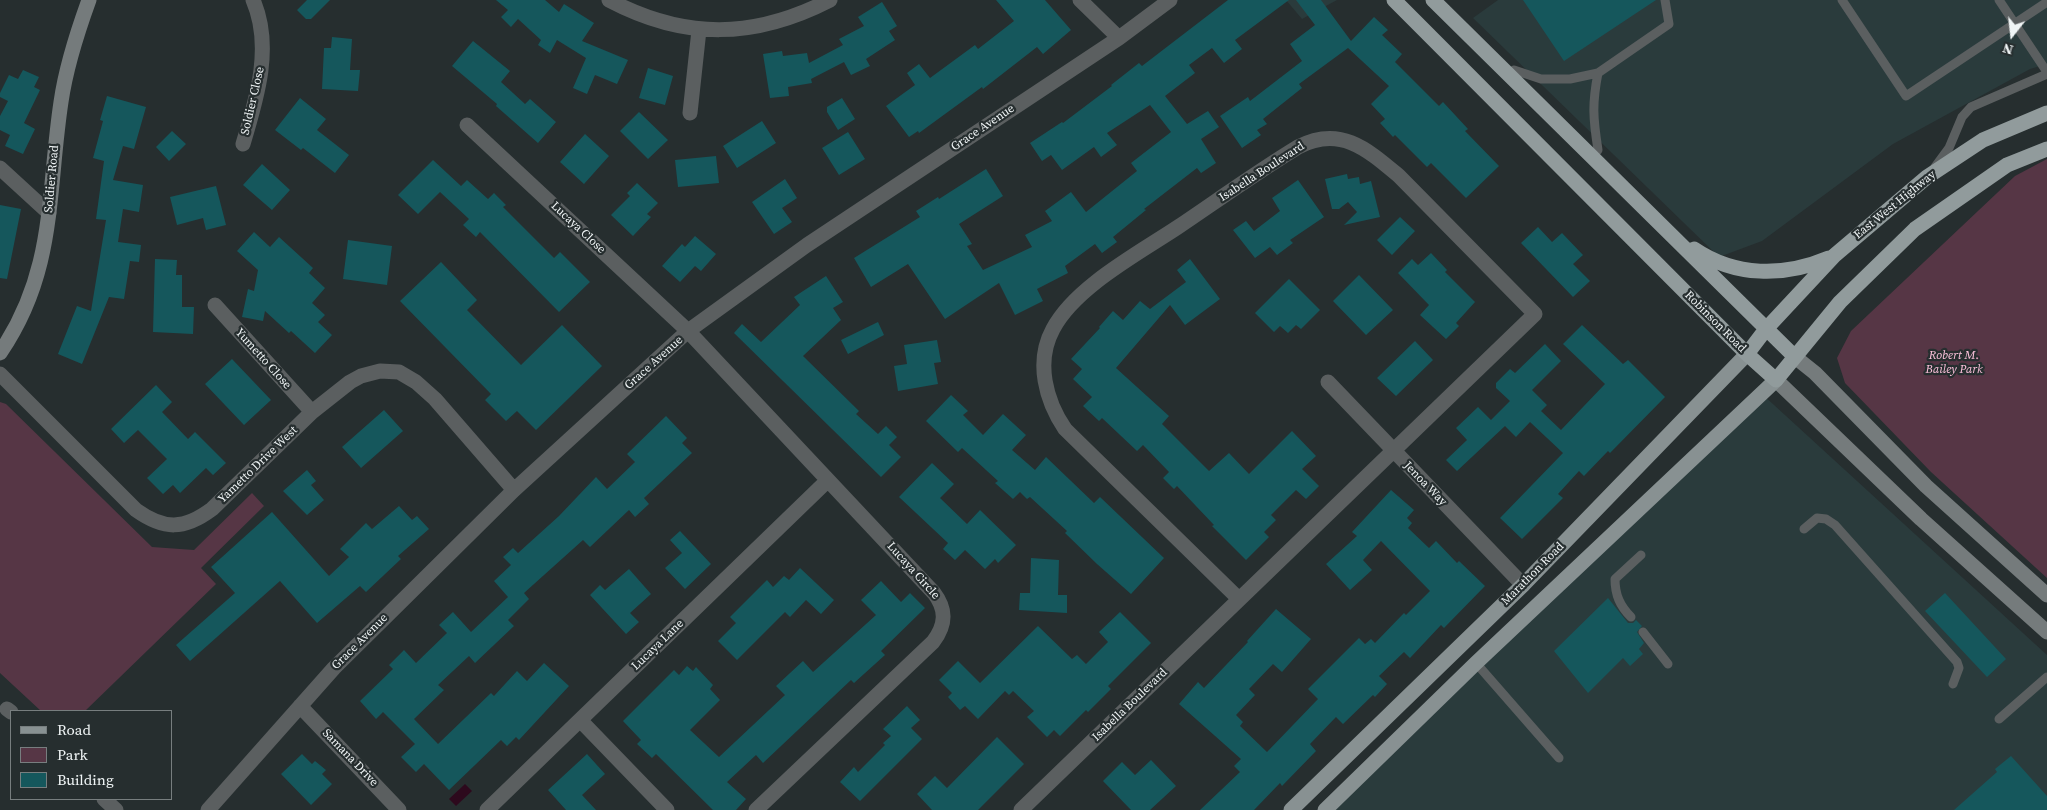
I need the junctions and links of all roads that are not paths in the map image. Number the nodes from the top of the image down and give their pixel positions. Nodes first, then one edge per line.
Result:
1 (252, 0) edge
2 (609, 0) edge
3 (830, 0) edge
4 (1080, 0) edge
5 (1170, 0) edge
6 (1394, 0) edge
7 (1433, 0) edge
8 (1665, 0) edge
9 (1842, 0) edge
10 (1998, 0) edge
11 (88, 1) edge
12 (2047, 2) edge
13 (2015, 24) junction
14 (699, 30) junction
15 (1119, 38) junction
16 (1598, 73) junction
17 (2047, 73) edge
18 (1508, 75) junction
19 (690, 113) dead end
20 (2047, 113) edge
21 (467, 125) dead end
22 (243, 144) dead end
23 (2047, 149) edge
24 (1592, 157) junction
25 (0, 168) edge
26 (1927, 177) junction
27 (50, 213) junction
28 (1666, 230) junction
29 (1835, 255) junction
30 (215, 305) dead end
31 (1766, 329) junction
32 (688, 331) junction
33 (0, 353) edge
34 (1747, 354) junction
35 (1795, 356) junction
36 (0, 374) edge
37 (1776, 380) junction
38 (1328, 382) dead end
39 (312, 412) junction
40 (1393, 451) junction
41 (828, 480) junction
42 (514, 490) junction
43 (1804, 529) dead end
44 (1640, 555) dead end
45 (1523, 586) junction
46 (2047, 595) edge
47 (1239, 599) junction
48 (1631, 617) dead end
49 (1644, 632) dead end
50 (2047, 632) edge
51 (1476, 663) junction
52 (1668, 664) dead end
53 (2047, 677) edge
54 (1953, 684) dead end
55 (300, 706) junction
56 (1999, 719) dead end
57 (580, 720) junction
58 (1558, 758) dead end
59 (105, 800) edge
60 (116, 810) edge
61 (208, 810) edge
62 (399, 810) edge
63 (487, 810) edge
64 (667, 810) edge
65 (756, 810) edge
66 (1021, 810) edge
67 (1291, 810) edge
68 (1325, 810) edge

1 - 22 street, Soldier Close
2 - 14 street
3 - 14 street
4 - 15 street
5 - 15 street, Grace Avenue
6 - 34 highway, Robinson Road
7 - 18 highway
8 - 16 lane
9 - 13 lane
10 - 13 lane
11 - 27 main road, Soldier Road
12 - 13 lane
13 - 17 lane
14 - 19 street
15 - 32 street, Grace Avenue
16 - 18 lane
16 - 24 lane
17 - 26 lane
18 - 24 highway
20 - 26 highway, East West Highway
21 - 32 street, Lucaya Close
23 - 35 highway
24 - 28 highway
25 - 27 street
26 - 29 highway, East West Highway
27 - 33 main road, Soldier Road
28 - 29 highway
28 - 31 highway
29 - 31 highway, East West Highway
30 - 39 street, Yumetto Close
31 - 34 highway, Marathon Road
31 - 35 highway
32 - 41 street, Lucaya Circle
32 - 42 street, Grace Avenue
34 - 37 highway, Robinson Road
34 - 45 main road, Marathon Road
35 - 37 highway, Marathon Road
35 - 46 main road
36 - 39 street, Yametto Drive West
37 - 50 main road, Robinson Road
37 - 51 main road, Marathon Road
38 - 40 street, Jenoa Way
39 - 42 street, Yametto Drive West
40 - 45 street, Jenoa Way
40 - 47 street, Isabella Boulevard
40 - 47 street, Isabella Boulevard
41 - 57 street, Lucaya Lane
41 - 65 street, Lucaya Circle
42 - 55 street, Grace Avenue
43 - 54 lane
44 - 48 lane
45 - 67 main road, Marathon Road
47 - 66 street, Isabella Boulevard
49 - 52 lane
51 - 58 lane
51 - 68 main road, Marathon Road
53 - 56 lane
55 - 61 street, Grace Avenue
55 - 62 street, Samana Drive
57 - 63 street, Lucaya Lane
57 - 64 street
59 - 60 street

